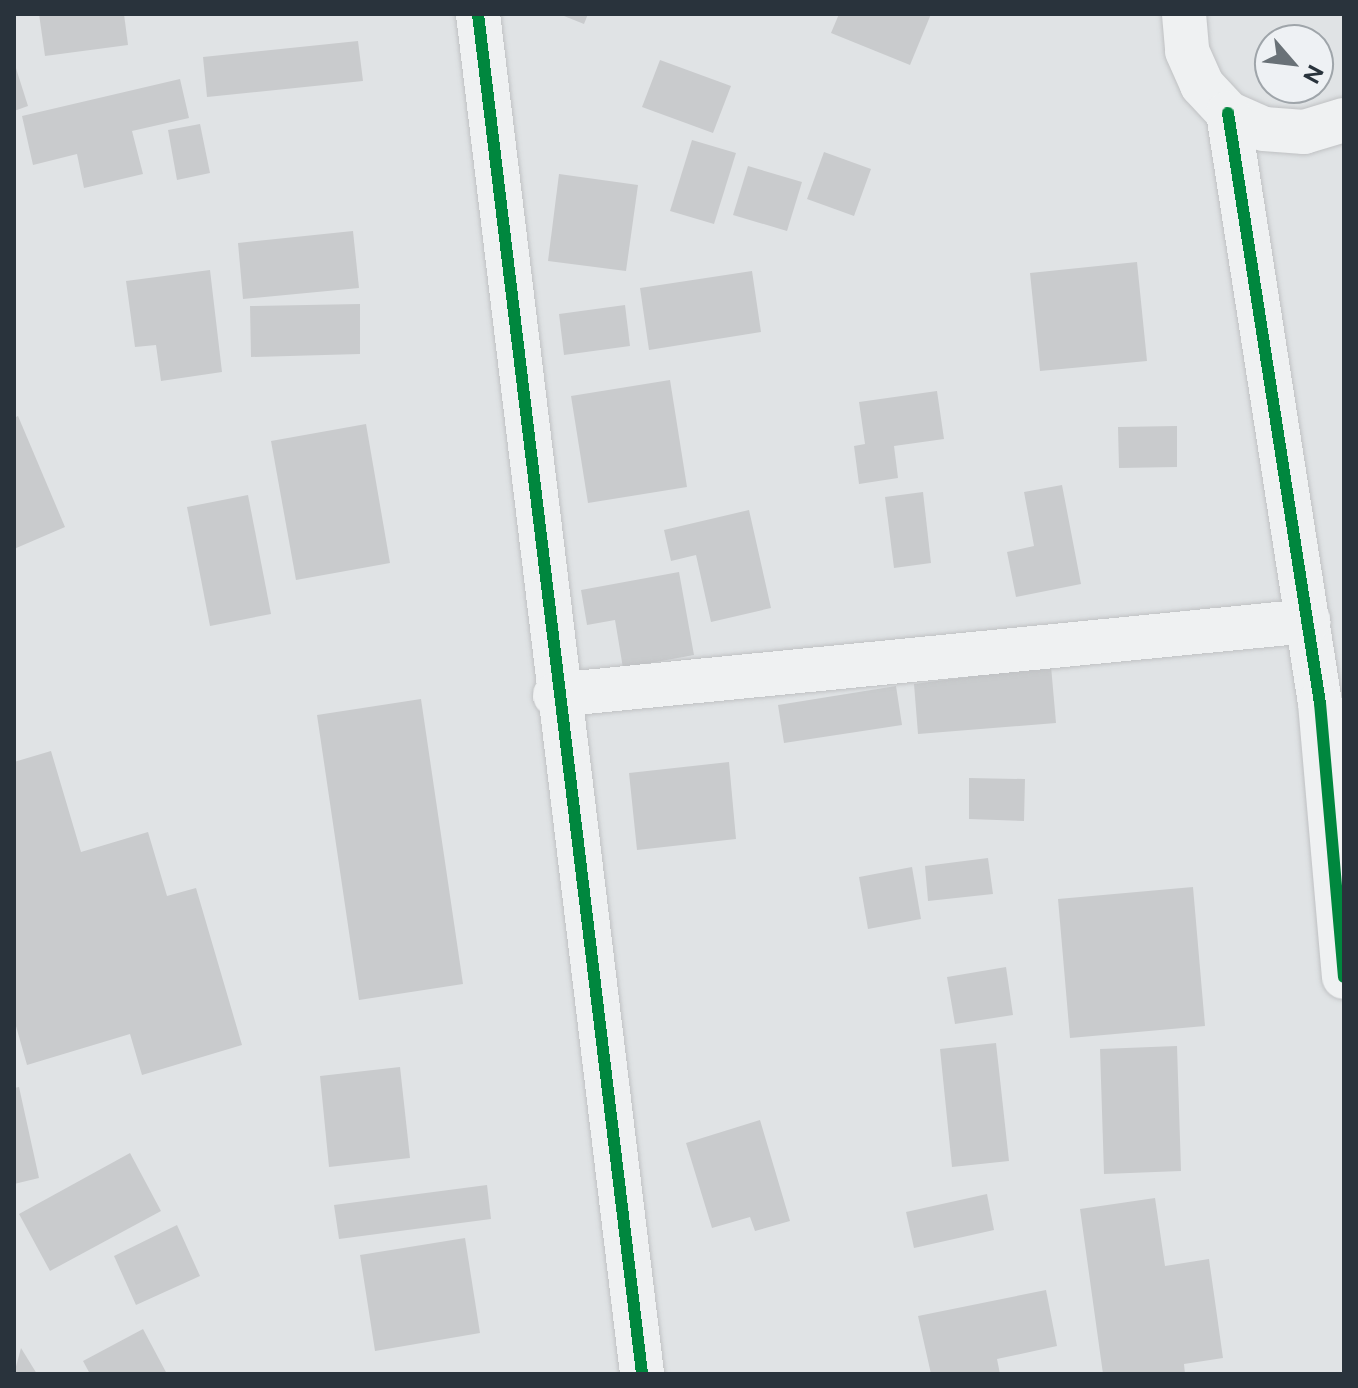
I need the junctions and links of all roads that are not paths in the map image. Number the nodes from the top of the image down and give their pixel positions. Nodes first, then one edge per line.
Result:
1 (478, 14) edge
2 (1148, 14) edge
3 (1185, 33) edge
4 (1228, 113) junction
5 (1344, 120) edge
6 (1308, 621) junction
7 (555, 695) junction
8 (1332, 702) edge
9 (1344, 977) edge
10 (642, 1374) edge

1 - 7 street
2 - 3 street
3 - 4 street
4 - 5 street
4 - 6 street
6 - 7 street
6 - 8 street
7 - 10 street
8 - 9 street

